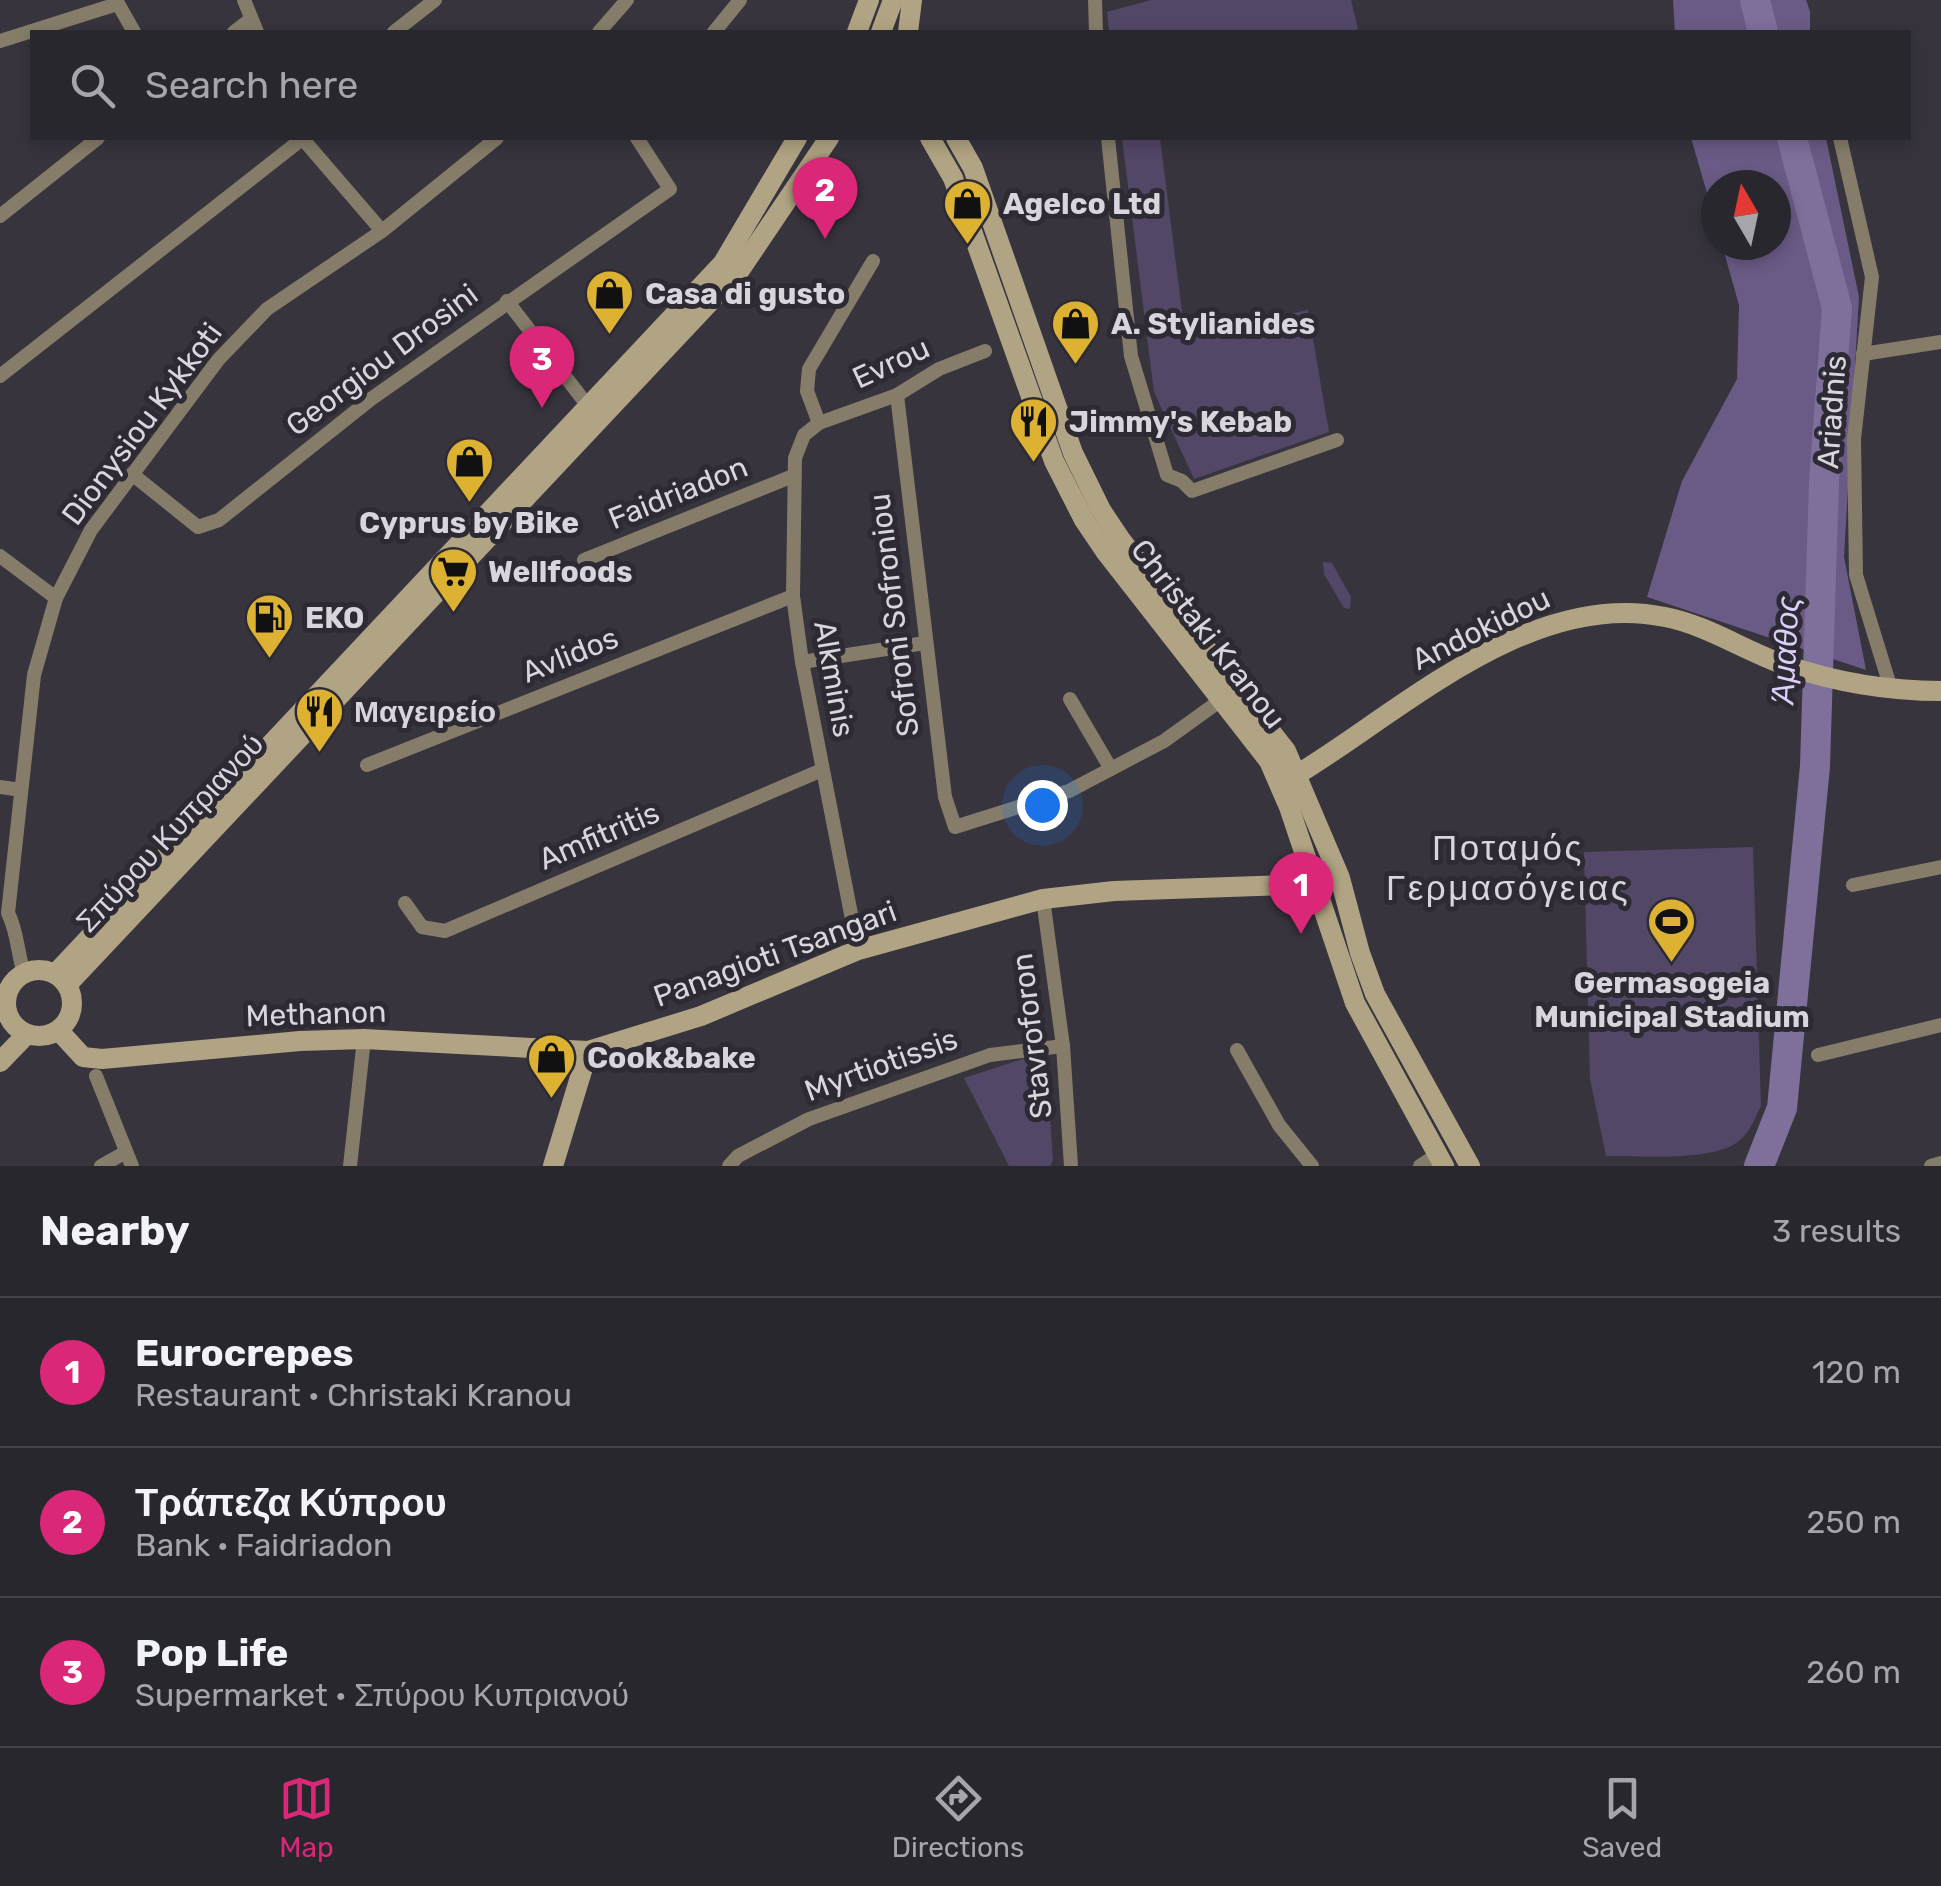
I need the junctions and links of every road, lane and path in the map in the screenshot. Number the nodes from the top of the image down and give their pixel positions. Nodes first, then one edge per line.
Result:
1 (244, 0) edge
2 (627, 0) edge
3 (740, 0) edge
4 (869, 0) edge
5 (893, 0) edge
6 (912, 0) edge
7 (1095, 0) edge
8 (433, 1) edge
9 (117, 2) edge
10 (254, 26) edge
11 (35, 30) edge
12 (133, 30) edge
13 (397, 30) edge
14 (601, 30) edge
15 (716, 30) edge
16 (858, 30) edge
17 (882, 30) edge
18 (908, 30) edge
19 (1096, 30) edge
20 (30, 32) edge
21 (0, 42) edge
22 (95, 140) edge
23 (299, 140) edge
24 (304, 140) edge
25 (495, 140) edge
26 (638, 140) edge
27 (796, 140) edge
28 (828, 140) edge
29 (931, 140) edge
30 (957, 140) edge
31 (1108, 140) edge
32 (1840, 140) edge
33 (0, 216) edge
34 (382, 231) junction
35 (873, 261) dead end
36 (506, 302) junction
37 (1941, 342) edge
38 (985, 350) dead end
39 (1864, 354) junction
40 (0, 376) edge
41 (897, 395) junction
42 (588, 406) junction
43 (819, 424) junction
44 (1337, 440) dead end
45 (132, 474) junction
46 (793, 476) junction
47 (0, 556) edge
48 (584, 560) dead end
49 (793, 596) junction
50 (56, 598) junction
51 (924, 643) junction
52 (802, 662) junction
53 (1891, 689) junction
54 (1941, 690) edge
55 (1070, 699) dead end
56 (1221, 700) junction
57 (367, 765) dead end
58 (1112, 769) junction
59 (822, 770) junction
60 (1298, 774) junction
61 (0, 788) edge
62 (21, 790) junction
63 (1941, 867) edge
64 (1340, 878) junction
65 (1316, 884) junction
66 (1852, 885) dead end
67 (1043, 900) junction
68 (405, 902) dead end
69 (858, 950) junction
70 (24, 974) junction
71 (61, 979) junction
72 (1941, 1025) edge
73 (59, 1031) junction
74 (14, 1033) edge
75 (364, 1039) junction
76 (1063, 1046) junction
77 (588, 1050) junction
78 (1237, 1050) dead end
79 (1818, 1056) dead end
80 (0, 1062) edge
81 (96, 1076) dead end
82 (129, 1159) edge
83 (1434, 1162) edge
84 (1941, 1163) edge
85 (101, 1166) edge
86 (350, 1166) edge
87 (553, 1166) edge
88 (729, 1166) edge
89 (1071, 1166) edge
90 (1312, 1166) edge
91 (1470, 1166) edge
92 (1931, 1166) edge

1 - 10 street
2 - 14 street
3 - 15 street
4 - 16 main road
5 - 17 main road
6 - 18 main road
7 - 19 street
8 - 13 street
9 - 11 street
9 - 12 street
20 - 21 street
22 - 33 street
23 - 40 street
24 - 34 street
25 - 34 street, Dionysiou Kykkoti
26 - 36 street, Georgiou Drosini
27 - 42 main road, Σπύρου Κυπριανού
28 - 71 main road, Σπύρου Κυπριανού
29 - 56 main road, Christaki Kranou
30 - 60 main road, Christaki Kranou
31 - 44 street
32 - 39 street, Ariadnis
34 - 45 street, Dionysiou Kykkoti
35 - 43 street
36 - 42 street
36 - 45 street, Georgiou Drosini
37 - 39 street
38 - 41 street, Evrou
39 - 53 street, Ariadnis
41 - 43 street, Evrou
41 - 51 street, Sofroni Sofroniou
42 - 71 main road, Σπύρου Κυπριανού
43 - 46 street, Alkminis
45 - 50 street, Dionysiou Kykkoti
46 - 48 street, Faidriadon
46 - 49 street, Alkminis
47 - 50 street
49 - 52 street, Alkminis
49 - 57 street, Avlidos
50 - 62 street, Dionysiou Kykkoti
51 - 52 street
51 - 58 street, Sofroni Sofroniou
52 - 59 street, Alkminis
53 - 54 main road, Andokidou
53 - 60 main road, Andokidou
55 - 58 street
56 - 58 street
56 - 65 main road, Christaki Kranou
59 - 68 street, Amfitritis
59 - 69 street, Alkminis
60 - 64 main road, Christaki Kranou
61 - 62 street
62 - 70 street, Dionysiou Kykkoti
63 - 66 street
64 - 65 street, Panagioti Tsangari
64 - 91 main road, Christaki Kranou
65 - 67 main road, Panagioti Tsangari
65 - 83 main road, Christaki Kranou
67 - 69 main road, Panagioti Tsangari
67 - 76 street, Stavroforon
69 - 77 main road, Panagioti Tsangari
70 - 71 main road
70 - 74 main road
71 - 73 main road
72 - 79 street
73 - 74 main road
73 - 75 main road, Methanon
74 - 80 main road
75 - 77 main road, Methanon
75 - 86 street
76 - 88 street, Myrtiotissis
76 - 89 street, Stavroforon
77 - 87 main road
78 - 90 street
81 - 82 street
82 - 85 street
84 - 92 street

